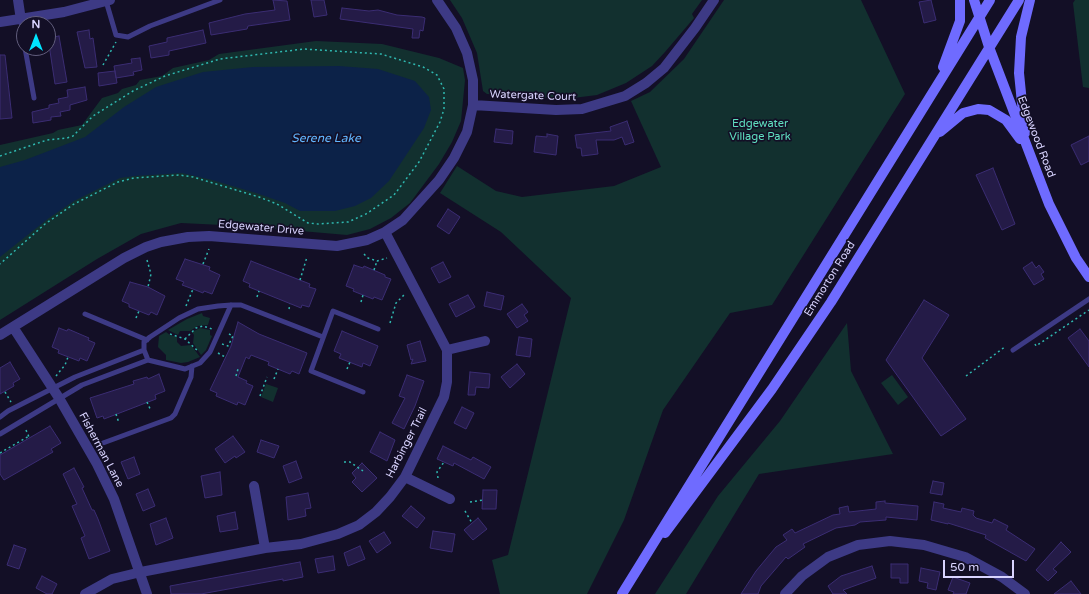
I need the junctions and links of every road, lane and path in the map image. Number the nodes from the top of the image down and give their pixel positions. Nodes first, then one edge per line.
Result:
1 (18, 0) edge
2 (220, 0) edge
3 (437, 0) edge
4 (714, 0) edge
5 (960, 0) edge
6 (974, 0) edge
7 (990, 0) edge
8 (1019, 0) edge
9 (1030, 0) edge
10 (108, 1) edge
11 (20, 16) edge
12 (42, 16) edge
13 (979, 17) junction
14 (16, 20) edge
15 (0, 22) edge
16 (118, 35) junction
17 (989, 47) junction
18 (26, 56) edge
19 (103, 65) dead end
20 (932, 92) junction
21 (34, 98) dead end
22 (473, 105) junction
23 (930, 141) junction
24 (1028, 150) junction
25 (0, 156) edge
26 (385, 232) junction
27 (209, 249) dead end
28 (364, 254) dead end
29 (308, 257) dead end
30 (388, 257) dead end
31 (147, 260) dead end
32 (377, 261) junction
33 (0, 264) edge
34 (203, 264) dead end
35 (374, 270) dead end
36 (1089, 277) edge
37 (300, 280) dead end
38 (148, 287) dead end
39 (416, 288) junction
40 (193, 289) dead end
41 (259, 291) dead end
42 (363, 295) dead end
43 (257, 297) dead end
44 (1089, 300) edge
45 (361, 302) dead end
46 (290, 304) dead end
47 (231, 305) junction
48 (186, 306) dead end
49 (289, 309) dead end
50 (139, 311) dead end
51 (85, 314) dead end
52 (136, 318) dead end
53 (390, 323) dead end
54 (13, 327) junction
55 (162, 328) junction
56 (378, 329) dead end
57 (222, 332) junction
58 (0, 335) edge
59 (324, 337) junction
60 (185, 339) junction
61 (147, 340) junction
62 (485, 341) dead end
63 (220, 343) dead end
64 (144, 350) junction
65 (447, 350) junction
66 (1014, 350) dead end
67 (216, 352) dead end
68 (68, 357) dead end
69 (225, 357) dead end
70 (203, 359) junction
71 (148, 360) junction
72 (350, 362) dead end
73 (192, 366) junction
74 (238, 369) dead end
75 (278, 369) dead end
76 (347, 369) dead end
77 (56, 376) dead end
78 (236, 376) dead end
79 (267, 377) dead end
80 (274, 379) dead end
81 (53, 389) junction
82 (5, 392) dead end
83 (363, 392) dead end
84 (260, 396) dead end
85 (59, 398) junction
86 (147, 402) dead end
87 (12, 403) dead end
88 (151, 411) dead end
89 (116, 414) dead end
90 (0, 417) edge
91 (119, 422) dead end
92 (26, 430) dead end
93 (0, 434) edge
94 (103, 442) dead end
95 (0, 453) edge
96 (344, 462) dead end
97 (444, 462) dead end
98 (363, 471) dead end
99 (405, 477) junction
100 (438, 478) dead end
101 (254, 486) dead end
102 (450, 499) dead end
103 (483, 500) dead end
104 (470, 502) dead end
105 (465, 512) dead end
106 (472, 523) dead end
107 (265, 548) junction
108 (643, 558) junction
109 (141, 572) junction
110 (85, 594) edge
111 (147, 594) edge
112 (622, 594) edge
113 (785, 594) edge
114 (1025, 594) edge

1 - 11 street
2 - 16 lane
3 - 22 street, Edgewater Drive
4 - 22 street, Watergate Court
5 - 20 main road
6 - 13 main road, Edgewood Road
7 - 13 main road, Emmorton Road
8 - 17 main road, Emmorton Road
9 - 24 main road
10 - 12 street
10 - 16 lane
13 - 17 main road, Edgewood Road
13 - 20 main road, Emmorton Road
14 - 15 street
16 - 19 path
17 - 23 main road, Emmorton Road
17 - 24 main road, Edgewood Road
18 - 21 lane
20 - 108 main road, Emmorton Road
22 - 26 street, Edgewater Drive
23 - 24 main road
23 - 108 main road, Emmorton Road
24 - 36 main road, Edgewood Road
25 - 33 path
26 - 39 street, Harbinger Trail
26 - 54 street, Edgewater Drive
27 - 34 path
28 - 32 path
29 - 37 path
30 - 32 path
31 - 38 path
32 - 35 path
39 - 53 path
39 - 65 street, Harbinger Trail
40 - 48 path
41 - 43 path
42 - 45 path
44 - 66 lane
46 - 49 path
47 - 55 lane
47 - 57 lane
47 - 59 lane
50 - 52 path
51 - 61 lane
54 - 58 street, Edgewater Drive
54 - 81 street, Fisherman Lane
55 - 60 path
55 - 61 lane
56 - 59 lane
57 - 60 path
57 - 63 path
57 - 70 lane
59 - 83 lane
60 - 70 path
61 - 64 lane
62 - 65 street
64 - 71 lane
64 - 81 lane
65 - 99 street, Harbinger Trail
67 - 69 path
68 - 77 path
70 - 73 lane
71 - 73 lane
71 - 85 lane
72 - 76 path
73 - 94 lane
74 - 78 path
75 - 80 path
79 - 84 path
81 - 85 street, Fisherman Lane
81 - 90 lane
82 - 87 path
85 - 93 lane
85 - 109 street, Fisherman Lane
86 - 88 path
89 - 91 path
92 - 95 path
96 - 98 path
97 - 100 path
99 - 102 street
99 - 107 street, Harbinger Trail
101 - 107 street
103 - 104 path
105 - 106 path
107 - 109 street, Harbinger Trail
108 - 112 main road, Emmorton Road
109 - 110 street, Harbinger Trail
109 - 111 street, Fisherman Lane
113 - 114 street

